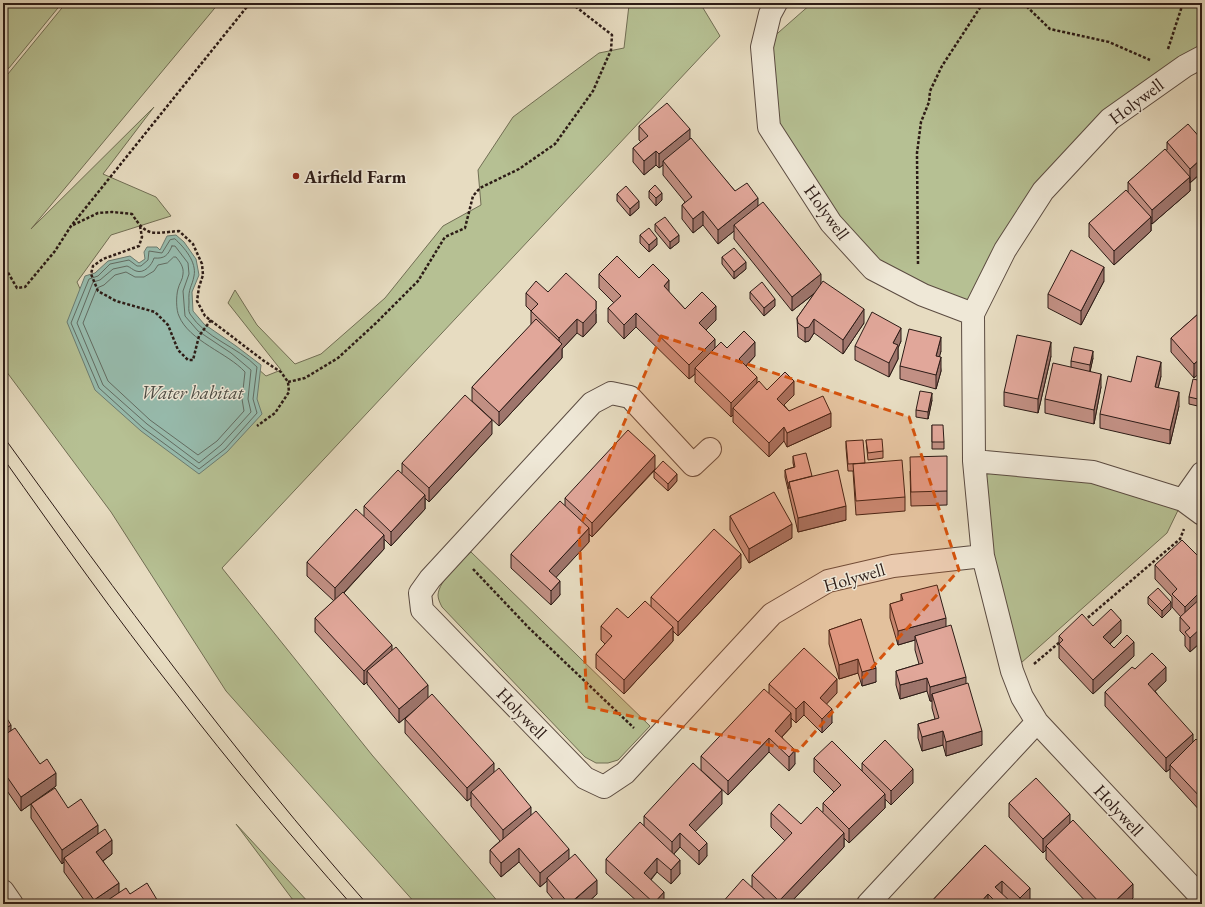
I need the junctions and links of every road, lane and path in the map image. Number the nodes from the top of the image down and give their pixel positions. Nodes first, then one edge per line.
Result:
1 (250, 3) edge
2 (571, 3) edge
3 (776, 3) edge
4 (983, 3) edge
5 (1023, 3) edge
6 (1183, 3) edge
7 (1167, 51) dead end
8 (1202, 57) edge
9 (1153, 62) dead end
10 (71, 226) junction
11 (140, 226) junction
12 (3, 264) edge
13 (912, 290) junction
14 (973, 314) junction
15 (211, 320) junction
16 (288, 382) junction
17 (257, 426) dead end
18 (710, 449) dead end
19 (974, 461) junction
20 (1202, 474) edge
21 (1183, 500) junction
22 (1202, 514) edge
23 (456, 551) junction
24 (983, 556) junction
25 (1079, 625) edge
26 (1061, 641) edge
27 (1031, 666) dead end
28 (1037, 722) junction
29 (651, 745) junction
30 (3, 891) edge
31 (1202, 898) edge
32 (12, 904) edge
33 (868, 904) edge

1 - 10 path
2 - 16 path
3 - 13 street, Holywell
4 - 13 path
5 - 9 path
6 - 7 path
8 - 14 street, Holywell
10 - 11 path
10 - 12 path
11 - 15 path
11 - 15 path
13 - 14 street, Holywell
14 - 19 street, Holywell
15 - 16 path
16 - 17 path
18 - 23 street, Holywell
19 - 21 street
19 - 24 street, Holywell
20 - 21 street
21 - 22 street
21 - 25 path
23 - 29 path
23 - 29 street, Holywell
24 - 28 street, Holywell
24 - 29 street, Holywell
26 - 27 path
28 - 31 street, Holywell
28 - 33 street
30 - 32 street

